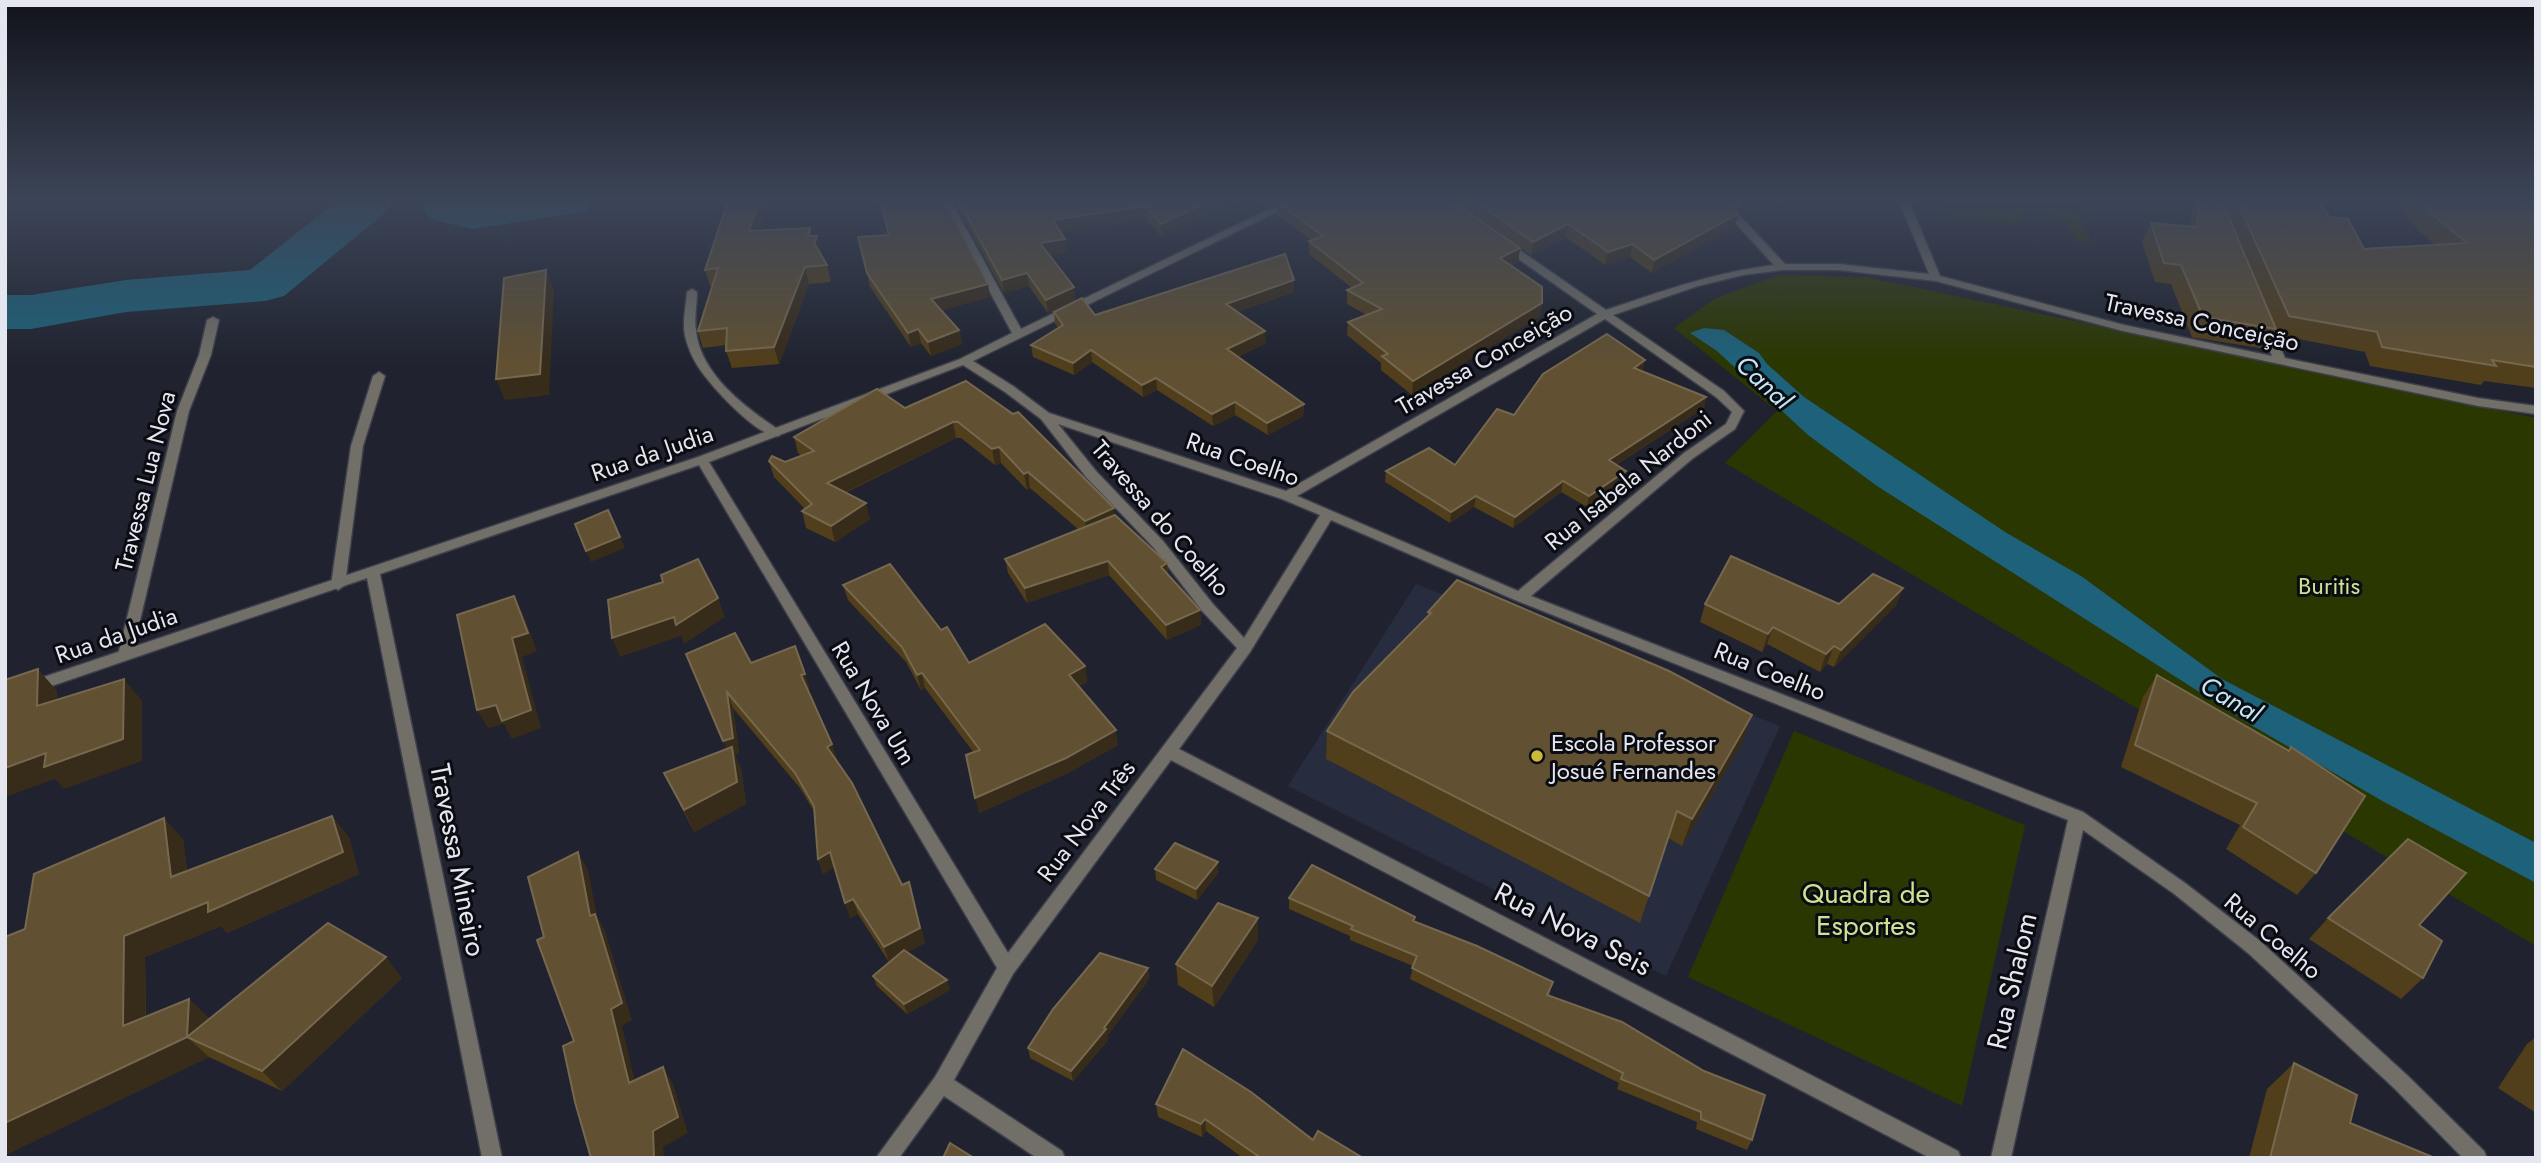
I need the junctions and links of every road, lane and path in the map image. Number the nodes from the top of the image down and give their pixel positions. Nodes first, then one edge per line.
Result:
1 (976, 255) edge
2 (1187, 255) edge
3 (1520, 255) edge
4 (1771, 255) edge
5 (1927, 255) edge
6 (1782, 267) junction
7 (1936, 278) junction
8 (692, 292) dead end
9 (2260, 313) edge
10 (1605, 314) junction
11 (213, 320) dead end
12 (1018, 333) junction
13 (964, 361) junction
14 (2280, 361) junction
15 (379, 376) dead end
16 (2536, 410) edge
17 (1045, 416) junction
18 (775, 433) junction
19 (702, 460) junction
20 (1287, 496) junction
21 (1328, 515) junction
22 (373, 573) junction
23 (338, 585) junction
24 (1520, 597) junction
25 (1245, 648) junction
26 (125, 655) junction
27 (5, 696) edge
28 (1168, 751) junction
29 (2077, 817) junction
30 (1007, 968) junction
31 (942, 1083) junction
32 (492, 1158) edge
33 (886, 1158) edge
34 (1055, 1158) edge
35 (1951, 1158) edge
36 (2001, 1158) edge
37 (2477, 1158) edge

1 - 12 street
2 - 12 street, Rua da Judia
3 - 10 street, Rua Isabela Nardoni
4 - 6 street
5 - 7 street
6 - 7 street, Travessa Conceição
6 - 10 street, Travessa Conceição
7 - 14 street, Travessa Conceição
8 - 18 street
9 - 14 street
10 - 20 street, Travessa Conceição
10 - 24 street, Rua Isabela Nardoni
11 - 26 street, Travessa Lua Nova
12 - 13 street, Rua da Judia
13 - 17 street, Rua Coelho
13 - 18 street, Rua da Judia
14 - 16 street, Travessa Conceição
15 - 23 street
17 - 20 street, Rua Coelho
17 - 25 street, Travessa do Coelho
18 - 19 street, Rua da Judia
19 - 22 street, Rua da Judia
19 - 30 street, Rua Nova Um
20 - 21 street, Rua Coelho
21 - 24 street, Rua Coelho
21 - 25 street, Rua Nova Três
22 - 23 street, Rua da Judia
22 - 32 street, Travessa Mineiro
23 - 26 street, Rua da Judia
24 - 29 street, Rua Coelho
25 - 28 street, Rua Nova Três
26 - 27 street, Rua da Judia
28 - 30 street, Rua Nova Três
28 - 35 street, Rua Nova Seis
29 - 36 street, Rua Shalom
29 - 37 street, Rua Coelho
30 - 31 street, Rua Nova Três
31 - 33 street, Rua Nova Três
31 - 34 street

